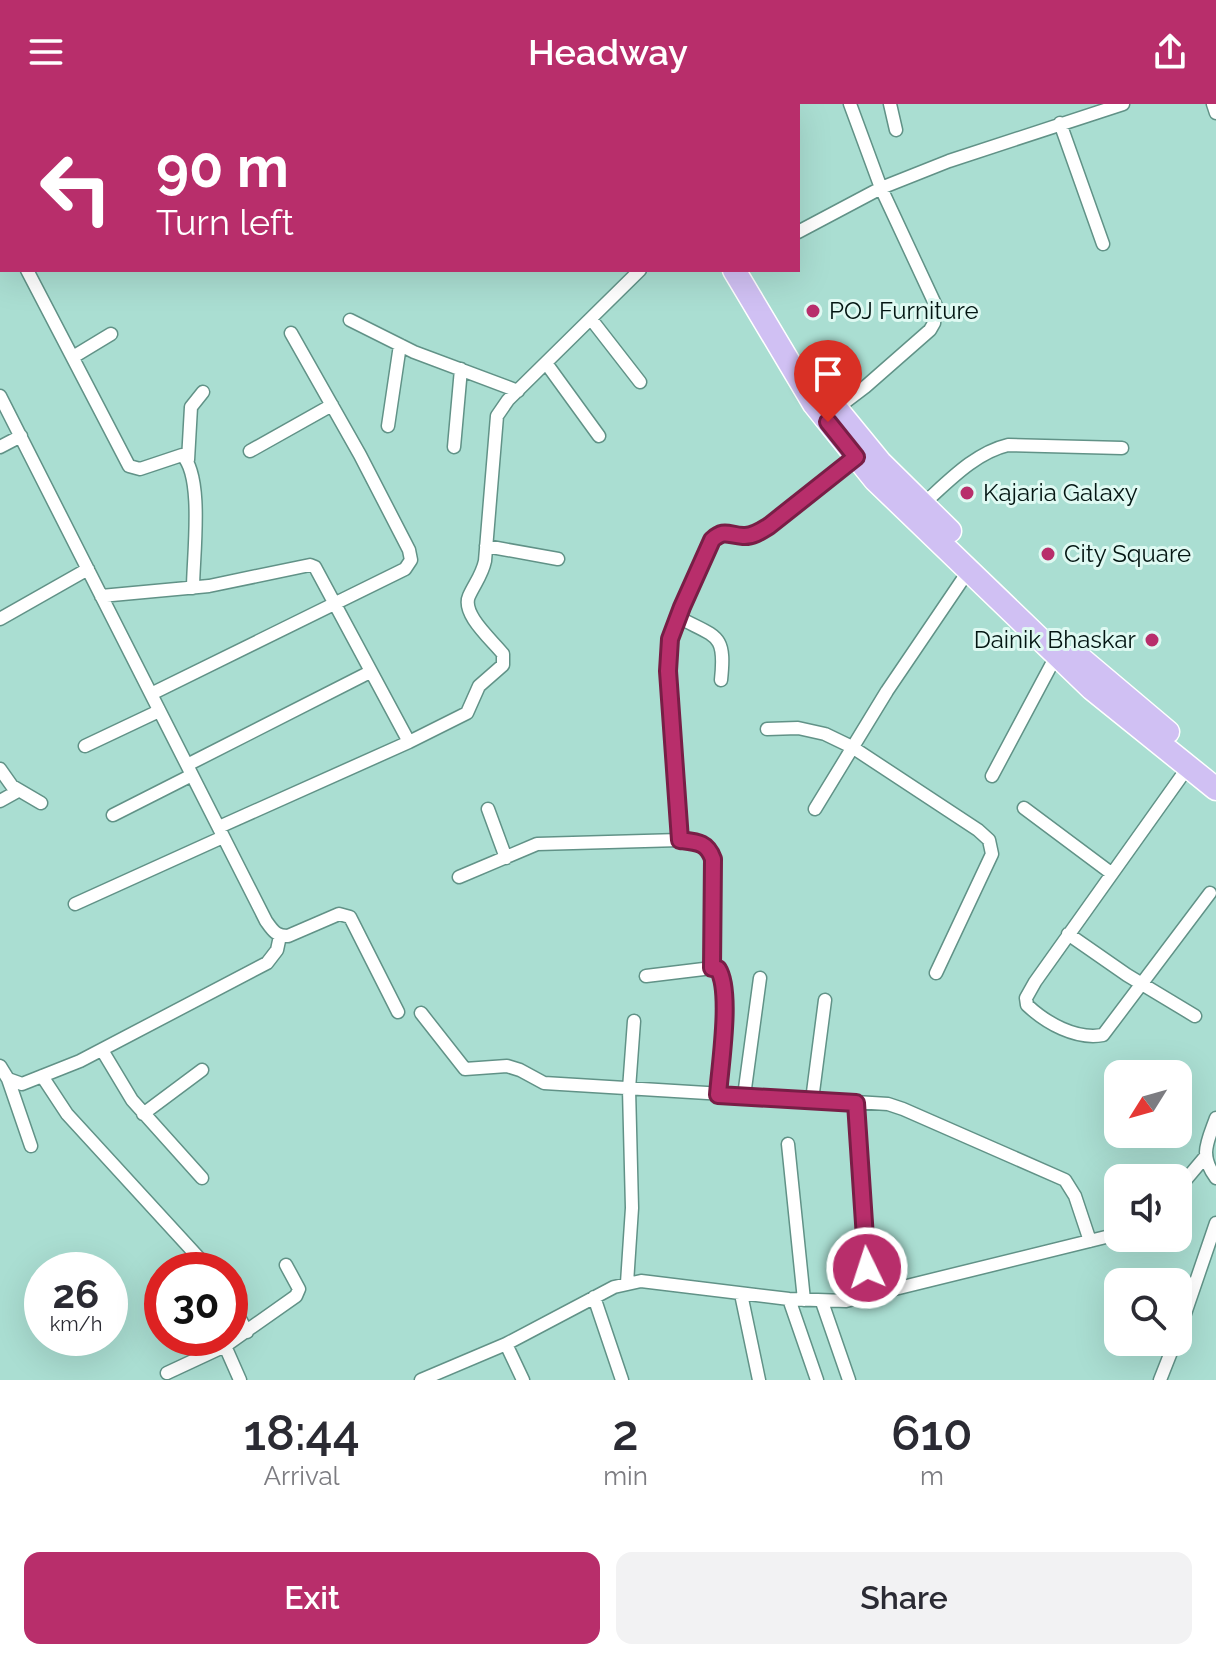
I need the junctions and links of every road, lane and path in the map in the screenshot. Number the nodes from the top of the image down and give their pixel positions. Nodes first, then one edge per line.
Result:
1 (850, 104) edge
2 (890, 104) edge
3 (1123, 104) edge
4 (1213, 104) edge
5 (1216, 113) edge
6 (1060, 123) junction
7 (896, 130) dead end
8 (881, 188) junction
9 (800, 231) edge
10 (1103, 244) dead end
11 (28, 272) edge
12 (638, 272) edge
13 (735, 272) edge
14 (751, 272) edge
15 (591, 319) junction
16 (350, 320) dead end
17 (291, 333) dead end
18 (111, 334) dead end
19 (400, 345) junction
20 (73, 357) junction
21 (546, 363) junction
22 (461, 369) junction
23 (640, 382) dead end
24 (518, 391) junction
25 (203, 392) dead end
26 (0, 396) edge
27 (332, 405) junction
28 (836, 409) junction
29 (388, 426) dead end
30 (21, 436) junction
31 (599, 436) dead end
32 (0, 447) edge
33 (454, 447) dead end
34 (1122, 448) dead end
35 (250, 451) dead end
36 (856, 457) junction
37 (188, 460) junction
38 (922, 505) junction
39 (486, 546) junction
40 (558, 559) dead end
41 (88, 569) junction
42 (969, 570) junction
43 (193, 588) junction
44 (101, 596) junction
45 (333, 603) junction
46 (678, 617) junction
47 (0, 619) edge
48 (1056, 656) junction
49 (370, 672) junction
50 (721, 680) dead end
51 (151, 694) junction
52 (159, 711) junction
53 (767, 729) dead end
54 (409, 742) junction
55 (85, 746) dead end
56 (852, 747) junction
57 (1188, 767) junction
58 (0, 769) edge
59 (190, 770) junction
60 (1216, 770) edge
61 (992, 776) dead end
62 (1216, 789) edge
63 (18, 791) junction
64 (0, 801) edge
65 (41, 803) dead end
66 (1024, 808) dead end
67 (488, 809) dead end
68 (815, 809) dead end
69 (113, 815) dead end
70 (221, 832) junction
71 (680, 840) junction
72 (506, 858) junction
73 (1111, 873) junction
74 (459, 877) dead end
75 (1210, 893) dead end
76 (75, 904) dead end
77 (1068, 934) junction
78 (280, 936) junction
79 (712, 968) junction
80 (936, 973) dead end
81 (646, 976) dead end
82 (760, 978) dead end
83 (1143, 985) junction
84 (825, 1000) dead end
85 (398, 1012) dead end
86 (421, 1013) dead end
87 (1195, 1016) dead end
88 (634, 1021) dead end
89 (102, 1050) junction
90 (0, 1066) edge
91 (202, 1070) dead end
92 (42, 1076) junction
93 (8, 1079) junction
94 (629, 1089) junction
95 (718, 1095) junction
96 (744, 1096) junction
97 (812, 1100) junction
98 (856, 1103) junction
99 (143, 1114) junction
100 (1216, 1118) edge
101 (788, 1144) dead end
102 (31, 1146) dead end
103 (1205, 1157) junction
104 (1192, 1172) edge
105 (202, 1178) dead end
106 (1216, 1178) edge
107 (1216, 1223) edge
108 (1104, 1238) edge
109 (1090, 1241) junction
110 (193, 1252) edge
111 (286, 1265) dead end
112 (627, 1283) junction
113 (1192, 1293) edge
114 (741, 1294) junction
115 (869, 1295) junction
116 (594, 1297) junction
117 (789, 1299) junction
118 (804, 1300) junction
119 (822, 1302) junction
120 (248, 1331) edge
121 (506, 1344) junction
122 (204, 1356) edge
123 (229, 1356) edge
124 (1169, 1356) edge
125 (167, 1373) dead end
126 (240, 1380) edge
127 (421, 1380) edge
128 (523, 1380) edge
129 (622, 1380) edge
130 (759, 1380) edge
131 (817, 1380) edge
132 (849, 1380) edge
133 (1160, 1380) edge

1 - 8 street
2 - 7 street
3 - 6 street
4 - 5 street
6 - 8 street
6 - 10 street
8 - 9 street
8 - 28 street
11 - 20 street
12 - 15 street
13 - 36 highway
14 - 28 highway
15 - 21 street
15 - 23 street
16 - 19 street
17 - 27 street
18 - 20 street
19 - 22 street
19 - 29 street
20 - 37 street
21 - 24 street
21 - 31 street
22 - 24 street
22 - 33 street
24 - 39 street
25 - 37 street
26 - 30 street
27 - 35 street
27 - 45 street
28 - 38 highway
30 - 32 street
30 - 41 street
34 - 38 street
36 - 42 highway
36 - 46 street
37 - 43 street
38 - 60 highway
39 - 40 street
39 - 54 street
41 - 44 street
41 - 47 street
42 - 48 highway
42 - 56 street
43 - 44 street
43 - 45 street
44 - 51 street
45 - 49 street
45 - 51 street
46 - 50 street
46 - 71 street
48 - 57 highway
48 - 61 street
49 - 54 street
49 - 59 street
51 - 52 street
52 - 55 street
52 - 59 street
53 - 56 street
54 - 70 street
56 - 68 street
56 - 80 street
57 - 62 highway
57 - 73 street
58 - 63 street
59 - 69 street
59 - 70 street
63 - 64 street
63 - 65 street
66 - 73 street
67 - 72 street
70 - 76 street
70 - 78 street
71 - 72 street
71 - 79 street
72 - 74 street
73 - 77 street
75 - 83 street
77 - 83 street
77 - 83 street
78 - 85 street
78 - 89 street
79 - 81 street
79 - 95 street
82 - 96 street
83 - 87 street
84 - 97 street
86 - 94 street
88 - 94 street
89 - 92 street
89 - 99 street
90 - 93 street
91 - 99 street
92 - 93 street
92 - 110 street
93 - 102 street
94 - 95 street
94 - 112 street
95 - 96 street
96 - 97 street
97 - 98 street
98 - 109 street
98 - 115 street
99 - 105 street
100 - 103 street
101 - 118 street
103 - 104 street
103 - 106 street
107 - 113 street
108 - 109 street
109 - 115 street
111 - 120 street
112 - 114 street
112 - 116 street
114 - 117 street
114 - 130 street
115 - 119 street
116 - 121 street
116 - 129 street
117 - 118 street
117 - 131 street
118 - 119 street
119 - 132 street
121 - 127 street
121 - 128 street
122 - 125 street
123 - 126 street
124 - 133 street

